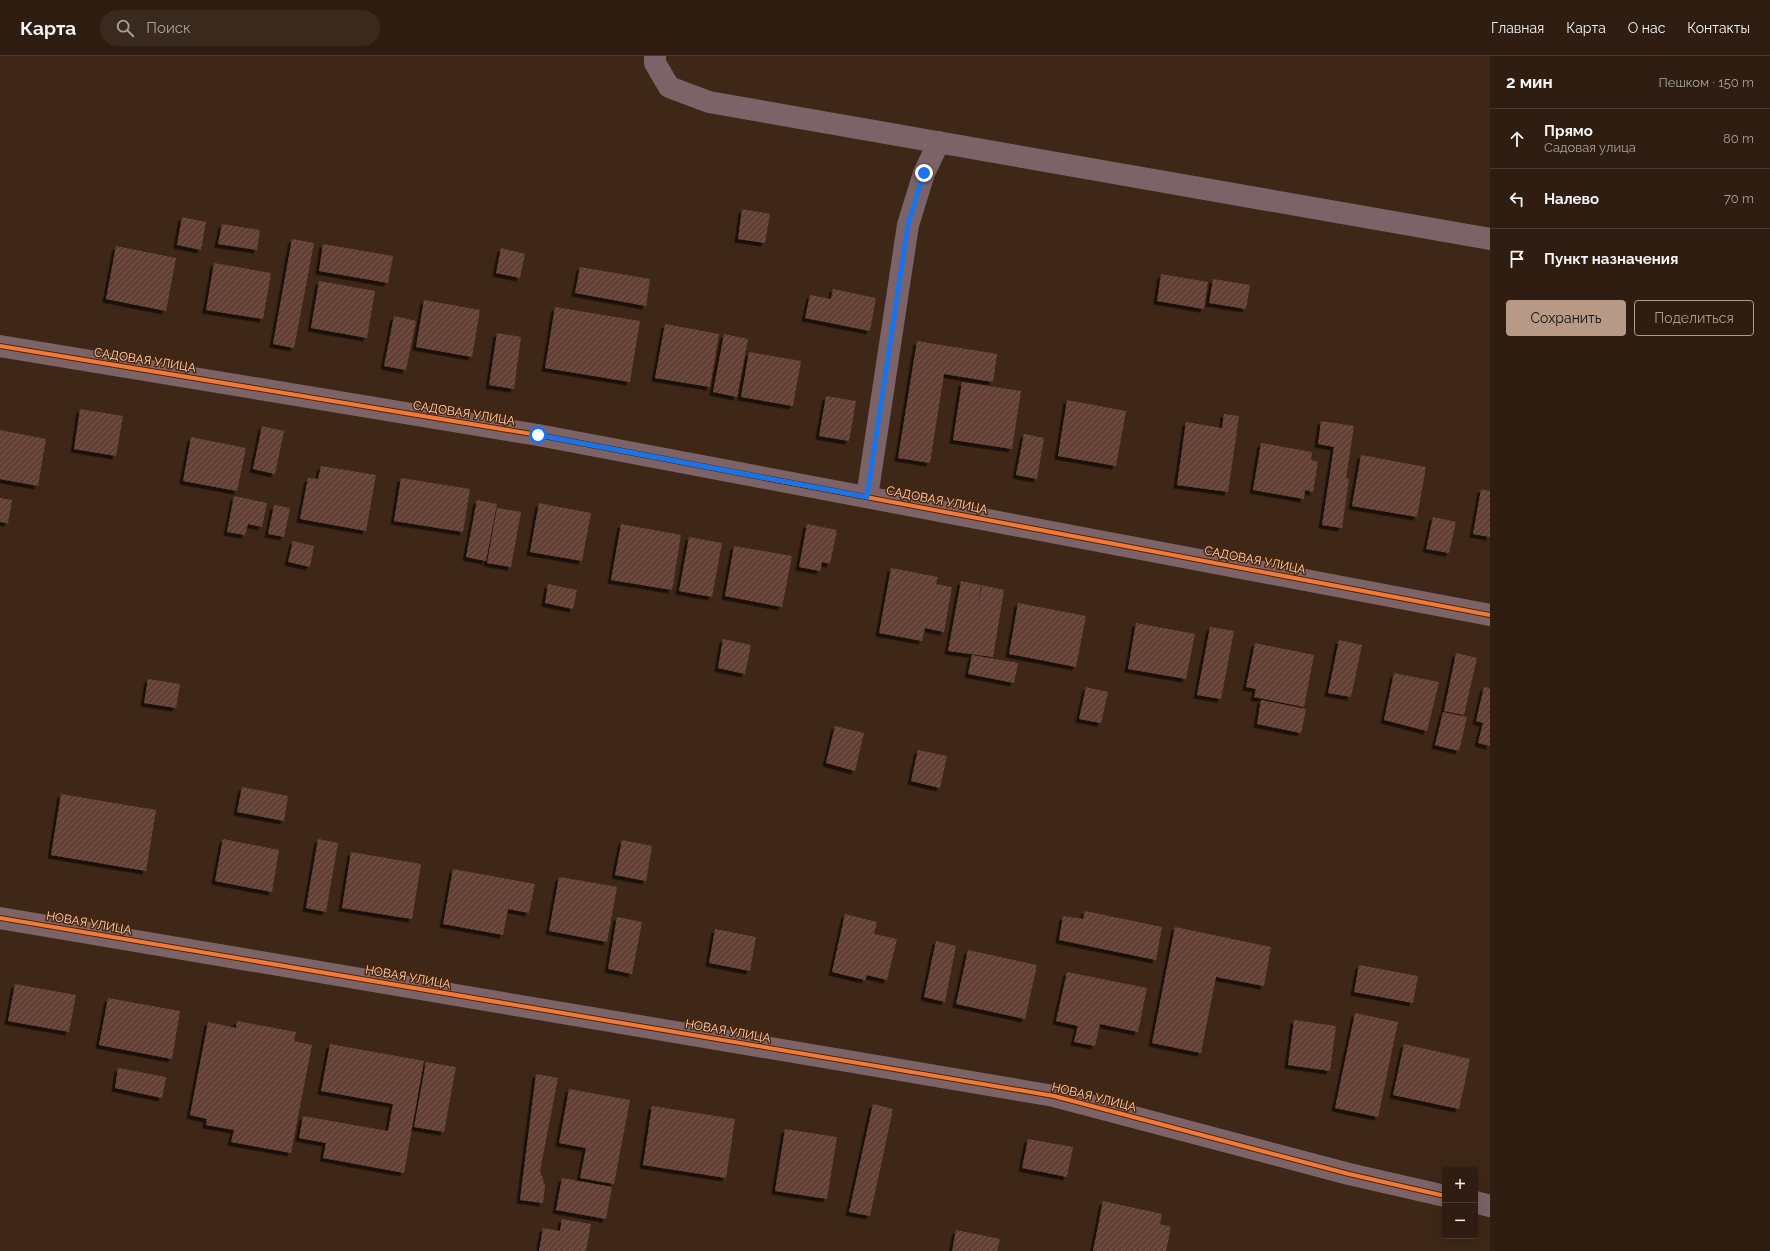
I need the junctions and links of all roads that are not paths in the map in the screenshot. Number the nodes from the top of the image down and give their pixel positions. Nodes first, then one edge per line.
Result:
1 (656, 56) edge
2 (939, 142) junction
3 (1490, 239) edge
4 (0, 346) edge
5 (867, 497) junction
6 (1490, 615) edge
7 (0, 918) edge
8 (1442, 1195) edge
9 (1478, 1203) edge
10 (1490, 1206) edge

1 - 2 street
2 - 3 street
2 - 5 street
4 - 5 street, САДОВАЯ УЛИЦА
5 - 6 street, САДОВАЯ УЛИЦА
7 - 8 street, НОВАЯ УЛИЦА
9 - 10 street

